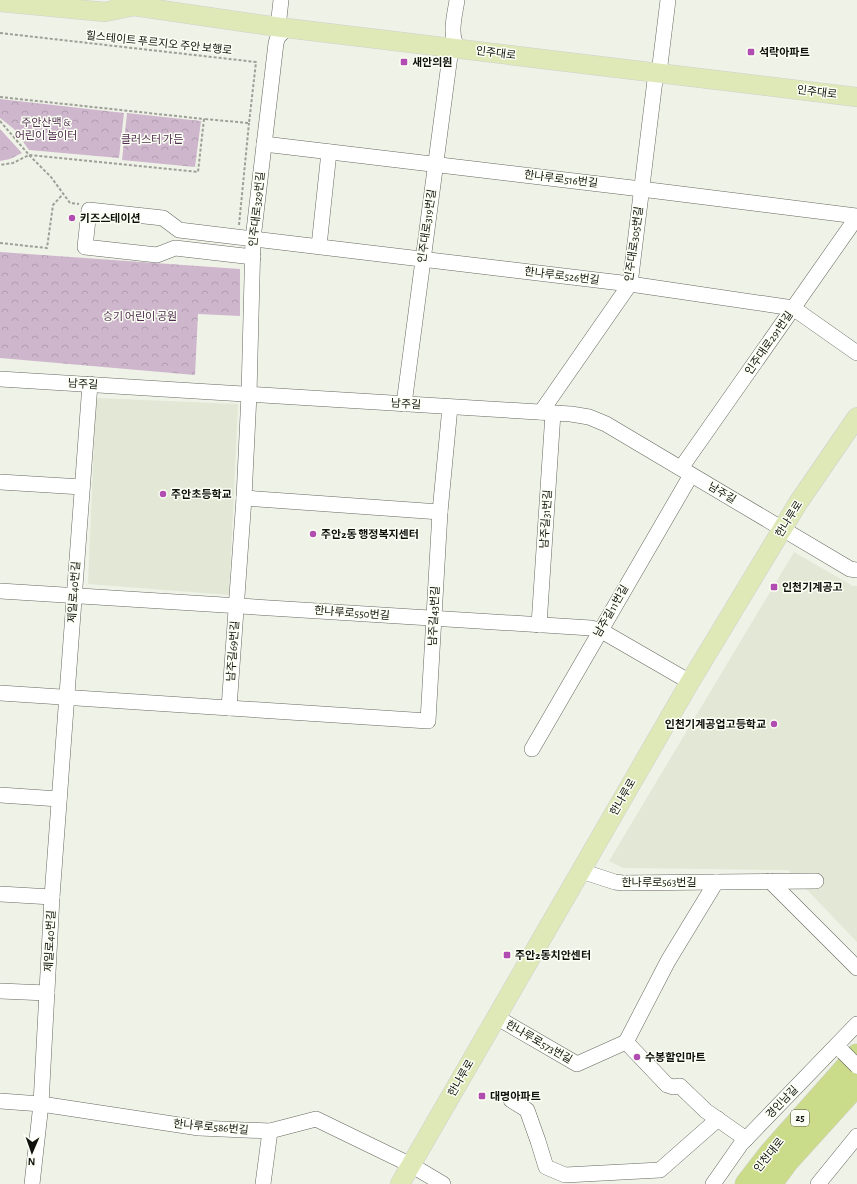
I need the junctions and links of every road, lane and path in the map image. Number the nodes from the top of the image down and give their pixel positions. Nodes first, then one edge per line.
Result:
1 (281, 0) edge
2 (457, 0) edge
3 (668, 0) edge
4 (0, 2) edge
5 (127, 3) edge
6 (282, 27) junction
7 (0, 33) edge
8 (455, 48) junction
9 (657, 73) junction
10 (0, 97) edge
11 (857, 97) edge
12 (204, 119) junction
13 (0, 121) edge
14 (249, 123) junction
15 (264, 144) junction
16 (329, 152) junction
17 (29, 155) junction
18 (436, 164) junction
19 (0, 165) edge
20 (642, 189) junction
21 (63, 194) junction
22 (80, 204) dead end
23 (857, 217) edge
24 (239, 231) dead end
25 (253, 238) junction
26 (0, 243) edge
27 (319, 246) junction
28 (252, 256) junction
29 (423, 259) junction
30 (630, 284) junction
31 (793, 308) junction
32 (857, 353) edge
33 (0, 379) edge
34 (90, 384) junction
35 (249, 394) junction
36 (404, 404) junction
37 (450, 407) junction
38 (547, 413) junction
39 (857, 417) edge
40 (686, 472) junction
41 (0, 482) edge
42 (82, 487) junction
43 (244, 498) junction
44 (440, 512) junction
45 (782, 529) junction
46 (857, 570) edge
47 (0, 590) edge
48 (74, 595) junction
49 (236, 606) junction
50 (434, 618) junction
51 (539, 625) junction
52 (600, 630) junction
53 (690, 682) junction
54 (0, 693) edge
55 (67, 697) junction
56 (229, 708) junction
57 (532, 749) dead end
58 (0, 795) edge
59 (59, 799) junction
60 (581, 871) junction
61 (770, 881) junction
62 (816, 881) dead end
63 (716, 882) junction
64 (0, 894) edge
65 (52, 897) junction
66 (857, 968) edge
67 (0, 991) edge
68 (47, 993) junction
69 (496, 1017) junction
70 (857, 1024) edge
71 (626, 1042) junction
72 (845, 1051) edge
73 (857, 1066) edge
74 (857, 1085) edge
75 (511, 1100) dead end
76 (0, 1101) edge
77 (41, 1104) junction
78 (718, 1119) junction
79 (270, 1131) junction
80 (857, 1136) edge
81 (746, 1139) junction
82 (411, 1165) junction
83 (32, 1184) edge
84 (263, 1184) edge
85 (400, 1184) edge
86 (444, 1184) edge
87 (714, 1184) edge
88 (746, 1184) edge
89 (771, 1184) edge
90 (818, 1184) edge

1 - 6 street
2 - 8 street
3 - 9 street, 인주대로305번길
4 - 5 main road, 인주대로
5 - 6 main road, 인주대로
6 - 8 main road, 인주대로
6 - 15 street, 인주대로329번길
7 - 14 path, 힐스테이트 푸르지오 주안 보행로
8 - 9 main road, 인주대로
8 - 18 street, 인주대로319번길
9 - 11 main road, 인주대로
9 - 20 street, 인주대로305번길
10 - 12 path
12 - 14 path
12 - 17 path
13 - 17 path
14 - 24 path, 힐스테이트 푸르지오 주안 보행로
15 - 16 street, 한나루로516번길
15 - 25 street, 인주대로329번길
16 - 18 street, 한나루로516번길
16 - 27 street
17 - 19 path
17 - 21 path
18 - 20 street, 한나루로516번길
18 - 29 street, 인주대로319번길
20 - 23 street, 한나루로516번길
20 - 30 street, 인주대로305번길
21 - 22 path
21 - 26 path
23 - 31 street, 인주대로291번길
25 - 27 street, 한나루로526번길
25 - 28 street, 인주대로329번길
25 - 28 street, 한나루로526번길
27 - 29 street, 한나루로526번길
28 - 35 street, 인주대로329번길
29 - 30 street, 한나루로526번길
29 - 36 street, 인주대로319번길
30 - 31 street, 한나루로526번길
30 - 38 street, 인주대로305번길
31 - 32 street, 한나루로526번길
31 - 40 street, 인주대로291번길
33 - 34 street, 남주길
34 - 35 street, 남주길
34 - 42 street, 제일로40번길
35 - 36 street, 남주길
35 - 43 street, 남주길69번길
36 - 37 street, 남주길
37 - 38 street, 남주길
37 - 44 street, 남주길43번길
38 - 40 street, 남주길
38 - 51 street, 남주길31번길
39 - 45 main road, 한나루로
40 - 45 street, 남주길
40 - 52 street, 남주길11번길
41 - 42 street
42 - 48 street, 제일로40번길
43 - 44 street
43 - 49 street, 남주길69번길
44 - 50 street, 남주길43번길
45 - 46 street, 남주길
45 - 53 main road, 한나루로
47 - 48 street, 한나루로550번길
48 - 49 street, 한나루로550번길
48 - 55 street, 제일로40번길
49 - 50 street, 한나루로550번길
49 - 56 street, 남주길69번길
50 - 51 street, 한나루로550번길
50 - 56 street, 남주길43번길
51 - 52 street, 한나루로550번길
52 - 53 street, 한나루로550번길
52 - 57 street, 남주길11번길
53 - 60 main road, 한나루로
54 - 55 street
55 - 56 street
55 - 59 street, 제일로40번길
58 - 59 street
59 - 65 street, 제일로40번길
60 - 63 street, 한나루로563번길
60 - 69 main road, 한나루로
61 - 62 street, 한나루로563번길
61 - 63 street, 한나루로563번길
61 - 66 street
63 - 71 street, 한나루로563번길
64 - 65 street
65 - 68 street, 제일로40번길
67 - 68 street
68 - 77 street, 제일로40번길
69 - 71 street, 한나루로573번길
69 - 82 main road, 한나루로
70 - 72 street, 경인남길
71 - 78 street
72 - 73 street, bridge
72 - 81 street, 경인남길
72 - 88 highway, 인천대로 / 25
74 - 89 highway, 인천대로 / 25
75 - 78 street
76 - 77 street, 한나루로586번길
77 - 79 street, 한나루로586번길
77 - 83 street, 제일로40번길
78 - 81 street
79 - 82 street, 한나루로586번길
79 - 84 street
80 - 90 street
81 - 87 street, 경인남길
82 - 85 main road, 한나루로
82 - 86 street, 한나루로586번길

